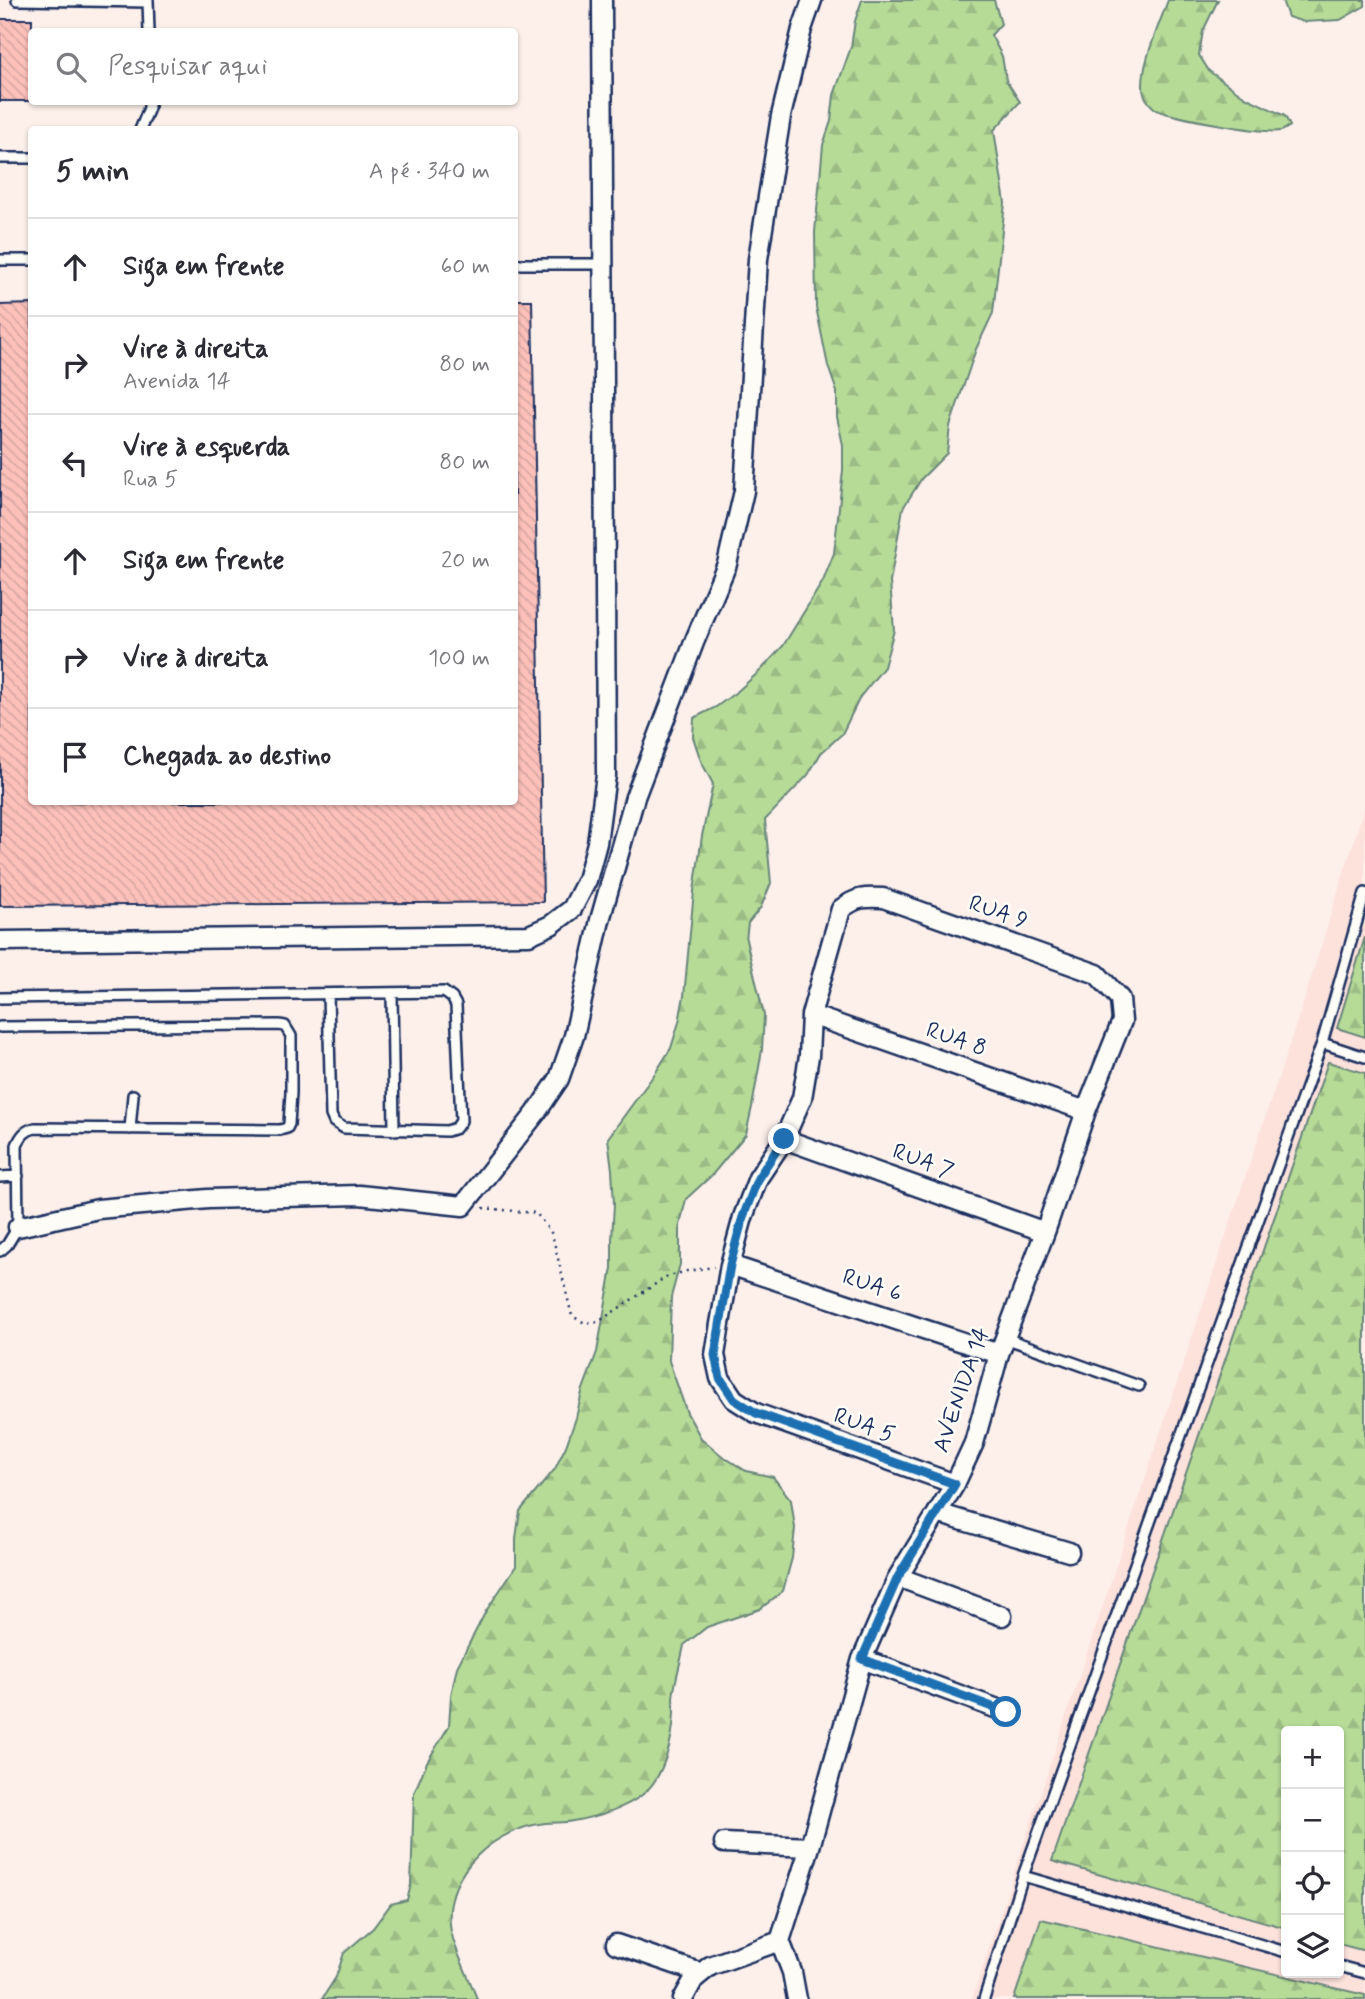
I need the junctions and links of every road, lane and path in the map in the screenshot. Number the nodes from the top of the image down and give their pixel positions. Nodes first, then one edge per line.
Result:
1 (18, 0) edge
2 (602, 0) edge
3 (813, 0) edge
4 (148, 1) edge
5 (149, 28) edge
6 (149, 105) edge
7 (142, 126) edge
8 (0, 158) edge
9 (28, 158) edge
10 (0, 260) edge
11 (28, 260) edge
12 (518, 264) edge
13 (604, 264) junction
14 (1365, 892) edge
15 (883, 898) joint
16 (0, 941) edge
17 (1097, 974) joint
18 (328, 993) junction
19 (392, 993) junction
20 (0, 998) edge
21 (811, 1015) junction
22 (0, 1027) edge
23 (1322, 1043) junction
24 (1365, 1057) edge
25 (132, 1095) dead end
26 (1086, 1111) junction
27 (130, 1129) junction
28 (394, 1130) junction
29 (784, 1139) junction
30 (18, 1176) junction
31 (0, 1177) edge
32 (463, 1206) junction
33 (18, 1227) junction
34 (1045, 1232) junction
35 (0, 1251) edge
36 (730, 1265) junction
37 (1002, 1346) junction
38 (1139, 1386) dead end
39 (955, 1484) junction
40 (937, 1513) junction
41 (1069, 1552) dead end
42 (898, 1577) junction
43 (1002, 1616) dead end
44 (862, 1659) junction
45 (1006, 1712) dead end
46 (723, 1843) dead end
47 (810, 1847) junction
48 (1023, 1876) junction
49 (780, 1941) junction
50 (616, 1944) dead end
51 (1281, 1951) edge
52 (1344, 1967) edge
53 (701, 1973) junction
54 (1365, 1973) edge
55 (683, 1999) edge
56 (797, 1999) edge
57 (984, 1999) edge

1 - 4 lane
2 - 13 street
3 - 32 street
4 - 5 lane
6 - 7 lane
8 - 9 lane
10 - 11 lane
12 - 13 lane
13 - 16 street
14 - 23 lane
15 - 17 street, RUA 9
15 - 21 street, RUA 5
17 - 26 street, AVENIDA 14
18 - 19 lane
18 - 20 lane
18 - 28 lane
19 - 28 lane
19 - 28 lane
21 - 26 street, RUA 8
21 - 29 street, RUA 5
22 - 27 lane
23 - 24 lane
23 - 48 lane
25 - 27 lane
26 - 34 street, AVENIDA 14
27 - 30 lane
29 - 34 street, RUA 7
29 - 36 street, RUA 5
30 - 31 lane
30 - 33 lane
32 - 33 street
32 - 36 path
33 - 35 lane
34 - 37 street, AVENIDA 14
36 - 37 street, RUA 6
36 - 39 street, RUA 5
37 - 38 lane
37 - 39 street, AVENIDA 14
39 - 40 street, AVENIDA 14
40 - 41 street
40 - 42 street, AVENIDA 14
42 - 43 street
42 - 44 street, AVENIDA 14
44 - 45 street
44 - 47 street, AVENIDA 14
46 - 47 street
47 - 49 street, AVENIDA 14
48 - 51 lane
48 - 57 lane
49 - 53 street
49 - 56 street
50 - 53 street
52 - 54 lane
53 - 55 street

